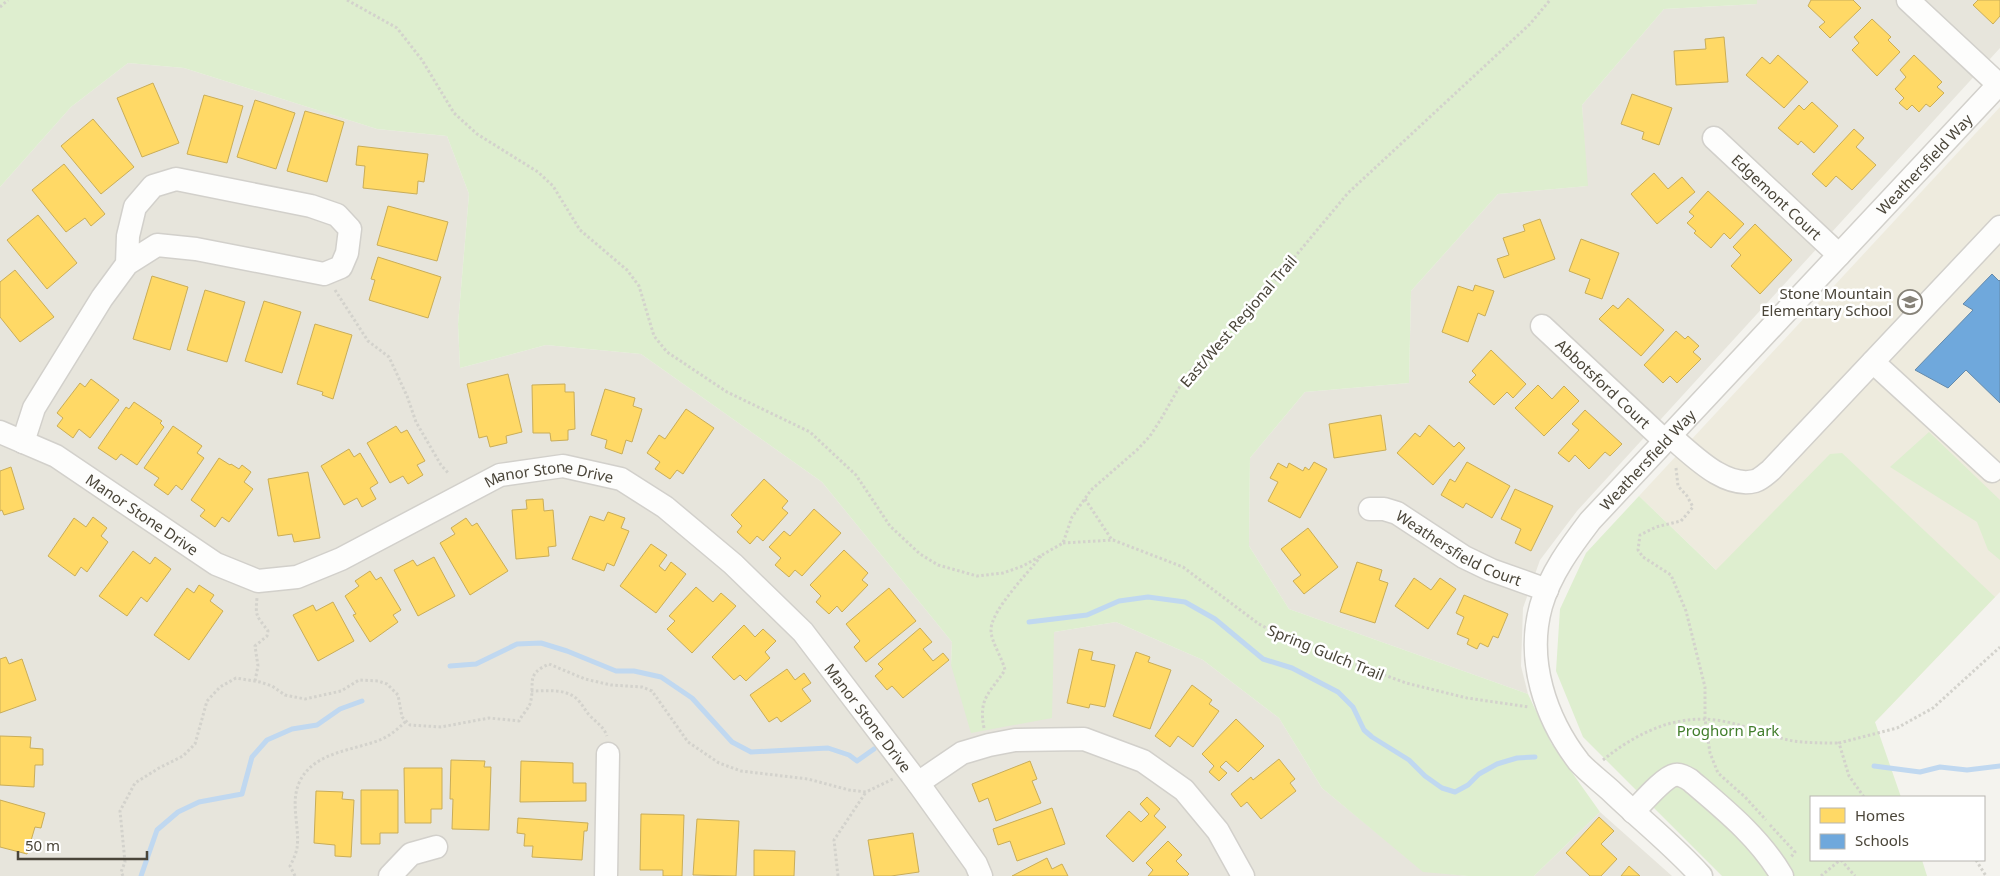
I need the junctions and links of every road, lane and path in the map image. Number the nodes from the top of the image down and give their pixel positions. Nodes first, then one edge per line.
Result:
1 (8, 0) edge
2 (347, 0) edge
3 (1550, 0) edge
4 (1908, 0) edge
5 (0, 7) edge
6 (1999, 83) edge
7 (1714, 138) dead end
8 (2000, 227) edge
9 (1840, 255) junction
10 (127, 264) junction
11 (324, 274) junction
12 (1542, 326) dead end
13 (1873, 362) junction
14 (0, 432) edge
15 (23, 442) junction
16 (1664, 442) junction
17 (1992, 471) dead end
18 (448, 474) dead end
19 (1085, 499) junction
20 (1370, 509) dead end
21 (1113, 540) junction
22 (1063, 543) junction
23 (1043, 554) junction
24 (258, 581) junction
25 (1548, 590) junction
26 (2000, 647) edge
27 (255, 681) junction
28 (531, 691) junction
29 (1550, 710) junction
30 (1705, 719) junction
31 (406, 721) junction
32 (1839, 743) junction
33 (989, 745) junction
34 (608, 754) joint
35 (1589, 771) junction
36 (918, 783) junction
37 (866, 792) junction
38 (1863, 796) edge
39 (1633, 812) junction
40 (436, 847) dead end
41 (1839, 861) edge
42 (1841, 861) edge
43 (1977, 861) edge
44 (1786, 867) edge
45 (122, 876) edge
46 (295, 876) edge
47 (390, 876) edge
48 (606, 876) edge
49 (838, 876) edge
50 (981, 876) edge
51 (1243, 876) edge
52 (1701, 876) edge
53 (1821, 876) edge
54 (1855, 876) edge
55 (1986, 876) edge

1 - 5 path
2 - 23 path
3 - 19 path, East/West Regional Trail
4 - 6 street
6 - 9 street, Weathersfield Way
7 - 9 street, Edgemont Court
8 - 13 street, Abbotsford Court
9 - 16 street, Weathersfield Way
10 - 11 street
10 - 11 street
10 - 15 street
11 - 18 path
12 - 16 street, Abbotsford Court
13 - 16 street, Abbotsford Court
13 - 17 street
14 - 15 street, Manor Stone Drive
15 - 24 street, Manor Stone Drive
16 - 25 street, Weathersfield Way
16 - 30 path
19 - 21 path
19 - 22 path, East/West Regional Trail
20 - 25 street, Weathersfield Court
21 - 22 path, Spring Gulch Trail
21 - 29 path, Spring Gulch Trail
22 - 23 path
23 - 33 path
24 - 27 path
24 - 36 street, Manor Stone Drive
25 - 29 street, Weathersfield Way
26 - 32 path
27 - 31 path
27 - 45 path
28 - 31 path
28 - 34 path
28 - 37 path
29 - 35 street, Weathersfield Way
30 - 32 path
30 - 35 path
30 - 44 path
31 - 46 path
32 - 38 path
33 - 36 street
33 - 51 street
34 - 48 street
35 - 39 street, Weathersfield Way
36 - 37 path
36 - 50 street, Manor Stone Drive
37 - 49 path
39 - 44 street
39 - 52 street, Weathersfield Way
40 - 47 street
41 - 53 path
42 - 54 path
43 - 55 path

